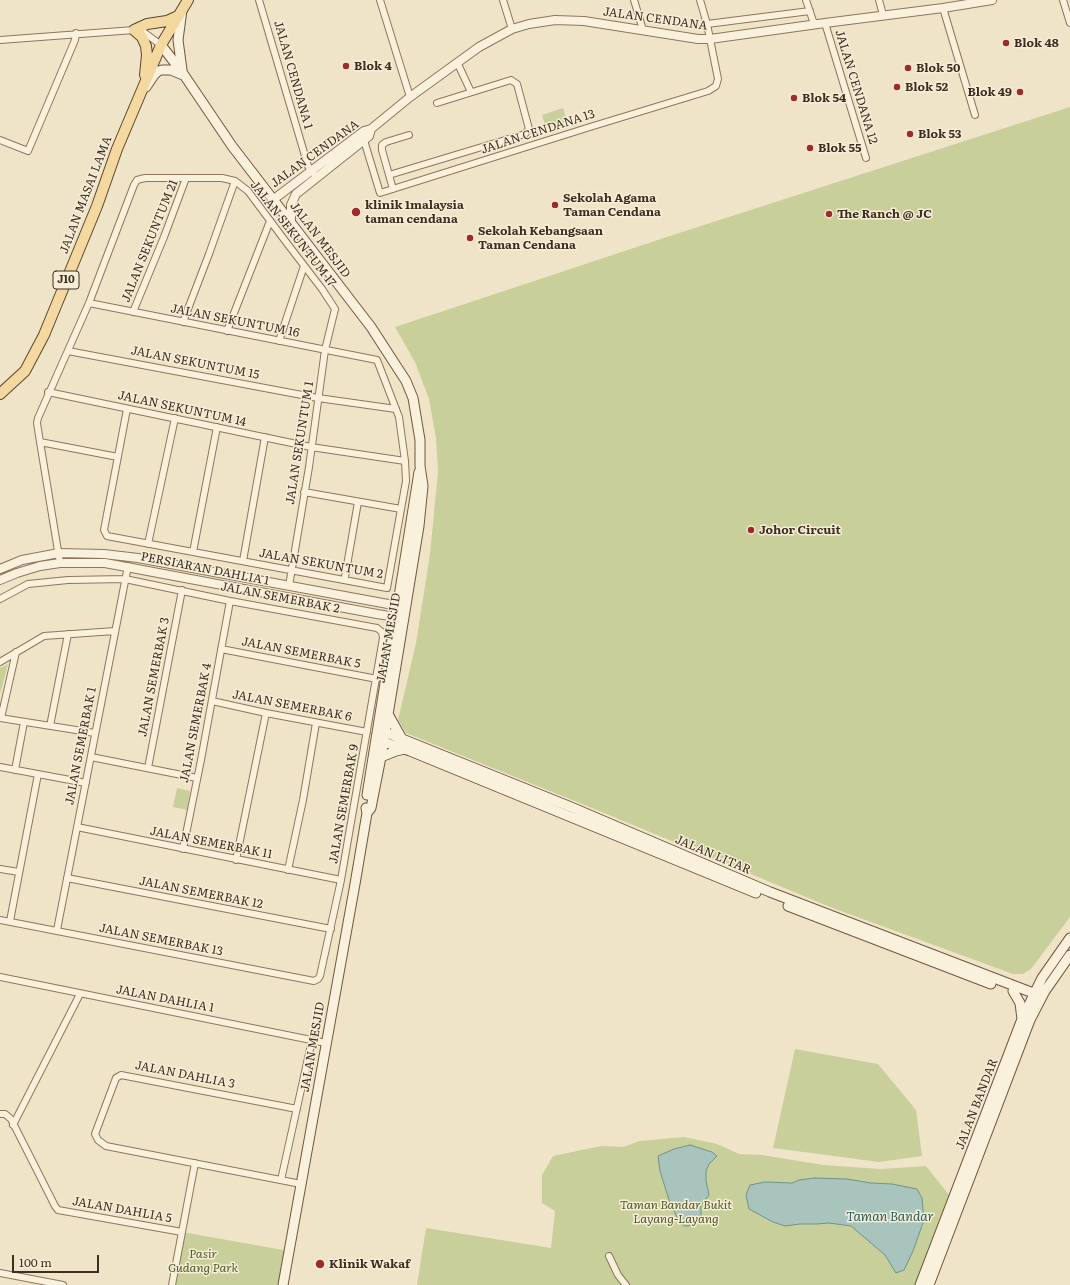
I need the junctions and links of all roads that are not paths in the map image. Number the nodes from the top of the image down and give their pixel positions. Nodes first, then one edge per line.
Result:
1 (188, 0) edge
2 (259, 0) edge
3 (380, 0) edge
4 (503, 0) edge
5 (634, 0) edge
6 (700, 0) edge
7 (806, 0) edge
8 (879, 0) edge
9 (992, 0) edge
10 (1063, 0) edge
11 (943, 8) junction
12 (810, 11) junction
13 (180, 13) junction
14 (883, 15) junction
15 (825, 23) junction
16 (1070, 23) edge
17 (707, 24) junction
18 (814, 24) junction
19 (134, 30) junction
20 (512, 30) junction
21 (643, 30) junction
22 (76, 33) junction
23 (710, 39) junction
24 (0, 40) edge
25 (161, 45) junction
26 (457, 62) junction
27 (183, 74) junction
28 (144, 87) junction
29 (471, 92) junction
30 (410, 97) junction
31 (139, 98) junction
32 (437, 103) dead end
33 (975, 115) dead end
34 (409, 135) dead end
35 (363, 136) junction
36 (0, 140) edge
37 (866, 158) dead end
38 (314, 174) junction
39 (389, 175) junction
40 (186, 178) junction
41 (235, 181) junction
42 (393, 189) junction
43 (274, 199) junction
44 (270, 221) junction
45 (291, 222) junction
46 (304, 266) junction
47 (89, 303) junction
48 (334, 305) joint
49 (133, 312) junction
50 (183, 322) junction
51 (228, 331) junction
52 (279, 341) junction
53 (325, 350) junction
54 (68, 351) junction
55 (377, 360) joint
56 (48, 392) junction
57 (0, 394) edge
58 (318, 398) junction
59 (127, 409) junction
60 (396, 409) junction
61 (175, 418) junction
62 (217, 427) junction
63 (266, 437) junction
64 (40, 442) junction
65 (311, 447) junction
66 (118, 458) junction
67 (405, 461) junction
68 (420, 466) junction
69 (304, 492) junction
70 (358, 502) junction
71 (401, 509) junction
72 (148, 544) junction
73 (193, 552) junction
74 (59, 553) junction
75 (243, 561) junction
76 (60, 563) junction
77 (128, 566) junction
78 (0, 569) edge
79 (292, 570) junction
80 (345, 577) dead end
81 (125, 579) junction
82 (0, 580) edge
83 (289, 586) junction
84 (182, 590) junction
85 (400, 597) junction
86 (0, 599) edge
87 (230, 601) junction
88 (379, 602) junction
89 (405, 612) junction
90 (377, 614) junction
91 (396, 617) junction
92 (115, 631) junction
93 (382, 632) joint
94 (68, 634) junction
95 (221, 650) junction
96 (16, 652) junction
97 (0, 662) edge
98 (377, 679) junction
99 (212, 701) junction
100 (266, 713) junction
101 (388, 714) junction
102 (0, 718) edge
103 (24, 722) junction
104 (316, 723) junction
105 (50, 726) junction
106 (381, 730) junction
107 (368, 732) junction
108 (95, 733) junction
109 (402, 739) junction
110 (380, 740) junction
111 (405, 749) junction
112 (91, 757) junction
113 (381, 757) junction
114 (0, 767) edge
115 (148, 768) junction
116 (16, 770) junction
117 (38, 774) junction
118 (197, 778) junction
119 (86, 782) junction
120 (367, 813) junction
121 (77, 827) junction
122 (183, 849) junction
123 (236, 860) junction
124 (0, 869) edge
125 (288, 870) junction
126 (19, 872) junction
127 (67, 878) junction
128 (341, 880) junction
129 (0, 920) edge
130 (10, 921) junction
131 (331, 929) junction
132 (57, 930) junction
133 (1070, 938) edge
134 (1070, 955) edge
135 (0, 977) edge
136 (1042, 978) junction
137 (318, 979) joint
138 (1015, 989) junction
139 (80, 994) junction
140 (1037, 997) junction
141 (1022, 1019) junction
142 (312, 1040) junction
143 (326, 1043) junction
144 (297, 1109) junction
145 (0, 1114) edge
146 (13, 1125) junction
147 (195, 1163) junction
148 (282, 1180) junction
149 (301, 1184) junction
150 (182, 1232) junction
151 (609, 1256) dead end
152 (0, 1273) edge
153 (46, 1283) edge
154 (63, 1285) edge
155 (172, 1285) edge
156 (283, 1285) edge
157 (626, 1285) edge
158 (920, 1285) edge
159 (930, 1285) edge

1 - 13 main road, JALAN MASAI LAMA / J10
2 - 38 street, JALAN CENDANA 1
3 - 30 street
4 - 20 street
5 - 21 street
6 - 17 street, JALAN CENDANA 13
7 - 12 street
8 - 14 street
9 - 11 street, JALAN CENDANA
10 - 16 street
11 - 14 street, JALAN CENDANA
11 - 33 street
12 - 17 street
12 - 18 street
13 - 19 main road
13 - 25 main road, JALAN MASAI LAMA / J10
13 - 27 main road
14 - 15 street, JALAN CENDANA
15 - 18 street, JALAN CENDANA
15 - 37 street, JALAN CENDANA 12
17 - 23 street, JALAN CENDANA 13
18 - 23 street, JALAN CENDANA
19 - 22 street
19 - 25 street
19 - 28 main road
20 - 21 street, JALAN CENDANA
20 - 26 street, JALAN CENDANA
21 - 23 street, JALAN CENDANA
22 - 24 street
22 - 36 street
23 - 42 street, JALAN CENDANA 13
25 - 27 main road, JALAN MESJID
25 - 28 main road, JALAN MASAI LAMA / J10
26 - 29 street
26 - 30 street, JALAN CENDANA
27 - 31 main road
27 - 43 main road, JALAN MESJID
28 - 31 main road, JALAN MASAI LAMA / J10
29 - 32 street
29 - 39 street
30 - 35 street, JALAN CENDANA
31 - 57 main road, JALAN MASAI LAMA / J10
34 - 39 street
35 - 38 street, JALAN CENDANA
35 - 42 street, JALAN CENDANA 13
38 - 43 street, JALAN CENDANA
38 - 45 street, JALAN CENDANA
39 - 42 street
40 - 41 street, JALAN SEKUNTUM 17
40 - 47 street, JALAN SEKUNTUM 17
40 - 49 street, JALAN SEKUNTUM 21
41 - 44 street, JALAN SEKUNTUM 17
41 - 50 street
43 - 45 main road, JALAN MESJID
44 - 46 street, JALAN SEKUNTUM 17
44 - 51 street
45 - 68 main road, JALAN MESJID
46 - 48 street, JALAN SEKUNTUM 17
46 - 52 street
47 - 49 street, JALAN SEKUNTUM 16
47 - 54 street
48 - 53 street, JALAN SEKUNTUM 1
49 - 50 street, JALAN SEKUNTUM 16
50 - 51 street, JALAN SEKUNTUM 16
51 - 52 street, JALAN SEKUNTUM 16
52 - 53 street, JALAN SEKUNTUM 16
53 - 55 street, JALAN SEKUNTUM 16
53 - 58 street, JALAN SEKUNTUM 1
54 - 56 street
54 - 58 street, JALAN SEKUNTUM 15
55 - 60 street, JALAN SEKUNTUM 2
56 - 59 street, JALAN SEKUNTUM 14
56 - 64 street
58 - 60 street, JALAN SEKUNTUM 15
58 - 65 street, JALAN SEKUNTUM 1
59 - 61 street, JALAN SEKUNTUM 14
59 - 66 street
60 - 67 street, JALAN SEKUNTUM 2
61 - 62 street, JALAN SEKUNTUM 14
61 - 72 street
62 - 63 street, JALAN SEKUNTUM 14
62 - 73 street
63 - 65 street, JALAN SEKUNTUM 14
63 - 75 street
64 - 66 street
64 - 74 street
65 - 67 street, JALAN SEKUNTUM 14
65 - 69 street, JALAN SEKUNTUM 1
66 - 72 street, JALAN SEKUNTUM 2
67 - 71 street, JALAN SEKUNTUM 2
68 - 85 main road, JALAN MESJID
68 - 89 main road, JALAN MESJID
69 - 70 street
69 - 79 street, JALAN SEKUNTUM 1
70 - 71 street
70 - 80 street
71 - 79 street, JALAN SEKUNTUM 2
72 - 73 street, JALAN SEKUNTUM 2
73 - 75 street, JALAN SEKUNTUM 2
74 - 76 street
74 - 78 street, PERSIARAN DAHLIA 1
74 - 83 street, PERSIARAN DAHLIA 1
75 - 79 street, JALAN SEKUNTUM 2
76 - 77 street, PERSIARAN DAHLIA 1
76 - 82 street, PERSIARAN DAHLIA 1
77 - 81 street, JALAN SEMERBAK 1
77 - 90 street, PERSIARAN DAHLIA 1
79 - 83 street, JALAN SEKUNTUM 1
81 - 84 street, JALAN SEMERBAK 2
81 - 86 street, JALAN SEMERBAK 2
81 - 92 street, JALAN SEMERBAK 1
83 - 88 street, PERSIARAN DAHLIA 1
84 - 87 street, JALAN SEMERBAK 2
84 - 115 street, JALAN SEMERBAK 3
85 - 88 street, PERSIARAN DAHLIA 1
85 - 91 main road, JALAN MESJID
87 - 93 street, JALAN SEMERBAK 2
87 - 95 street, JALAN SEMERBAK 4
88 - 90 street
89 - 91 street
89 - 101 main road, JALAN MESJID
90 - 91 street, PERSIARAN DAHLIA 1
91 - 106 main road, JALAN MESJID
92 - 94 street
92 - 108 street, JALAN SEMERBAK 1
93 - 98 street, JALAN SEMERBAK 9
94 - 96 street
94 - 105 street
95 - 98 street, JALAN SEMERBAK 5
95 - 99 street, JALAN SEMERBAK 4
96 - 97 street
96 - 102 street
98 - 107 street, JALAN SEMERBAK 9
99 - 100 street, JALAN SEMERBAK 6
99 - 118 street, JALAN SEMERBAK 4
100 - 104 street, JALAN SEMERBAK 6
100 - 123 street
101 - 106 main road, JALAN MESJID
101 - 109 main road
102 - 103 street
103 - 105 street
103 - 116 street
104 - 107 street, JALAN SEMERBAK 6
104 - 125 street
105 - 108 street
106 - 109 main road, JALAN LITAR
106 - 110 main road, JALAN MESJID
107 - 128 street, JALAN SEMERBAK 9
108 - 112 street, JALAN SEMERBAK 1
109 - 138 main road, JALAN LITAR
110 - 111 main road, JALAN LITAR
110 - 113 main road, JALAN MESJID
110 - 120 main road, JALAN MESJID
111 - 113 main road
111 - 138 main road, JALAN LITAR
112 - 115 street
112 - 119 street, JALAN SEMERBAK 1
113 - 120 main road, JALAN MESJID
114 - 116 street
115 - 118 street
116 - 117 street
117 - 119 street
117 - 126 street
118 - 122 street, JALAN SEMERBAK 4
119 - 121 street, JALAN SEMERBAK 1
120 - 143 main road, JALAN MESJID
121 - 122 street, JALAN SEMERBAK 11
121 - 127 street, JALAN SEMERBAK 1
122 - 123 street, JALAN SEMERBAK 11
123 - 125 street, JALAN SEMERBAK 11
124 - 126 street
125 - 128 street, JALAN SEMERBAK 11
126 - 130 street
127 - 131 street, JALAN SEMERBAK 12
127 - 132 street, JALAN SEMERBAK 1
128 - 131 street, JALAN SEMERBAK 9
129 - 130 street, JALAN SEMERBAK 13
130 - 132 street, JALAN SEMERBAK 13
131 - 137 street, JALAN SEMERBAK 9
132 - 137 street, JALAN SEMERBAK 13
133 - 136 main road, JALAN BANDAR
134 - 140 main road, JALAN BANDAR
135 - 139 street, JALAN DAHLIA 1
136 - 138 main road
136 - 140 main road, JALAN BANDAR
138 - 140 main road, JALAN LITAR
138 - 141 main road
139 - 142 street, JALAN DAHLIA 1
139 - 146 street
140 - 141 main road, JALAN BANDAR
140 - 159 main road, JALAN BANDAR
141 - 158 main road, JALAN BANDAR
142 - 143 street, JALAN DAHLIA 1
142 - 144 street
143 - 149 main road, JALAN MESJID
144 - 147 street, JALAN DAHLIA 3
144 - 148 street
145 - 146 street, JALAN DAHLIA 5
146 - 150 street, JALAN DAHLIA 5
147 - 148 street
147 - 150 street
148 - 149 street
149 - 156 main road, JALAN MESJID
150 - 155 street
151 - 157 street
152 - 153 street
153 - 154 street

